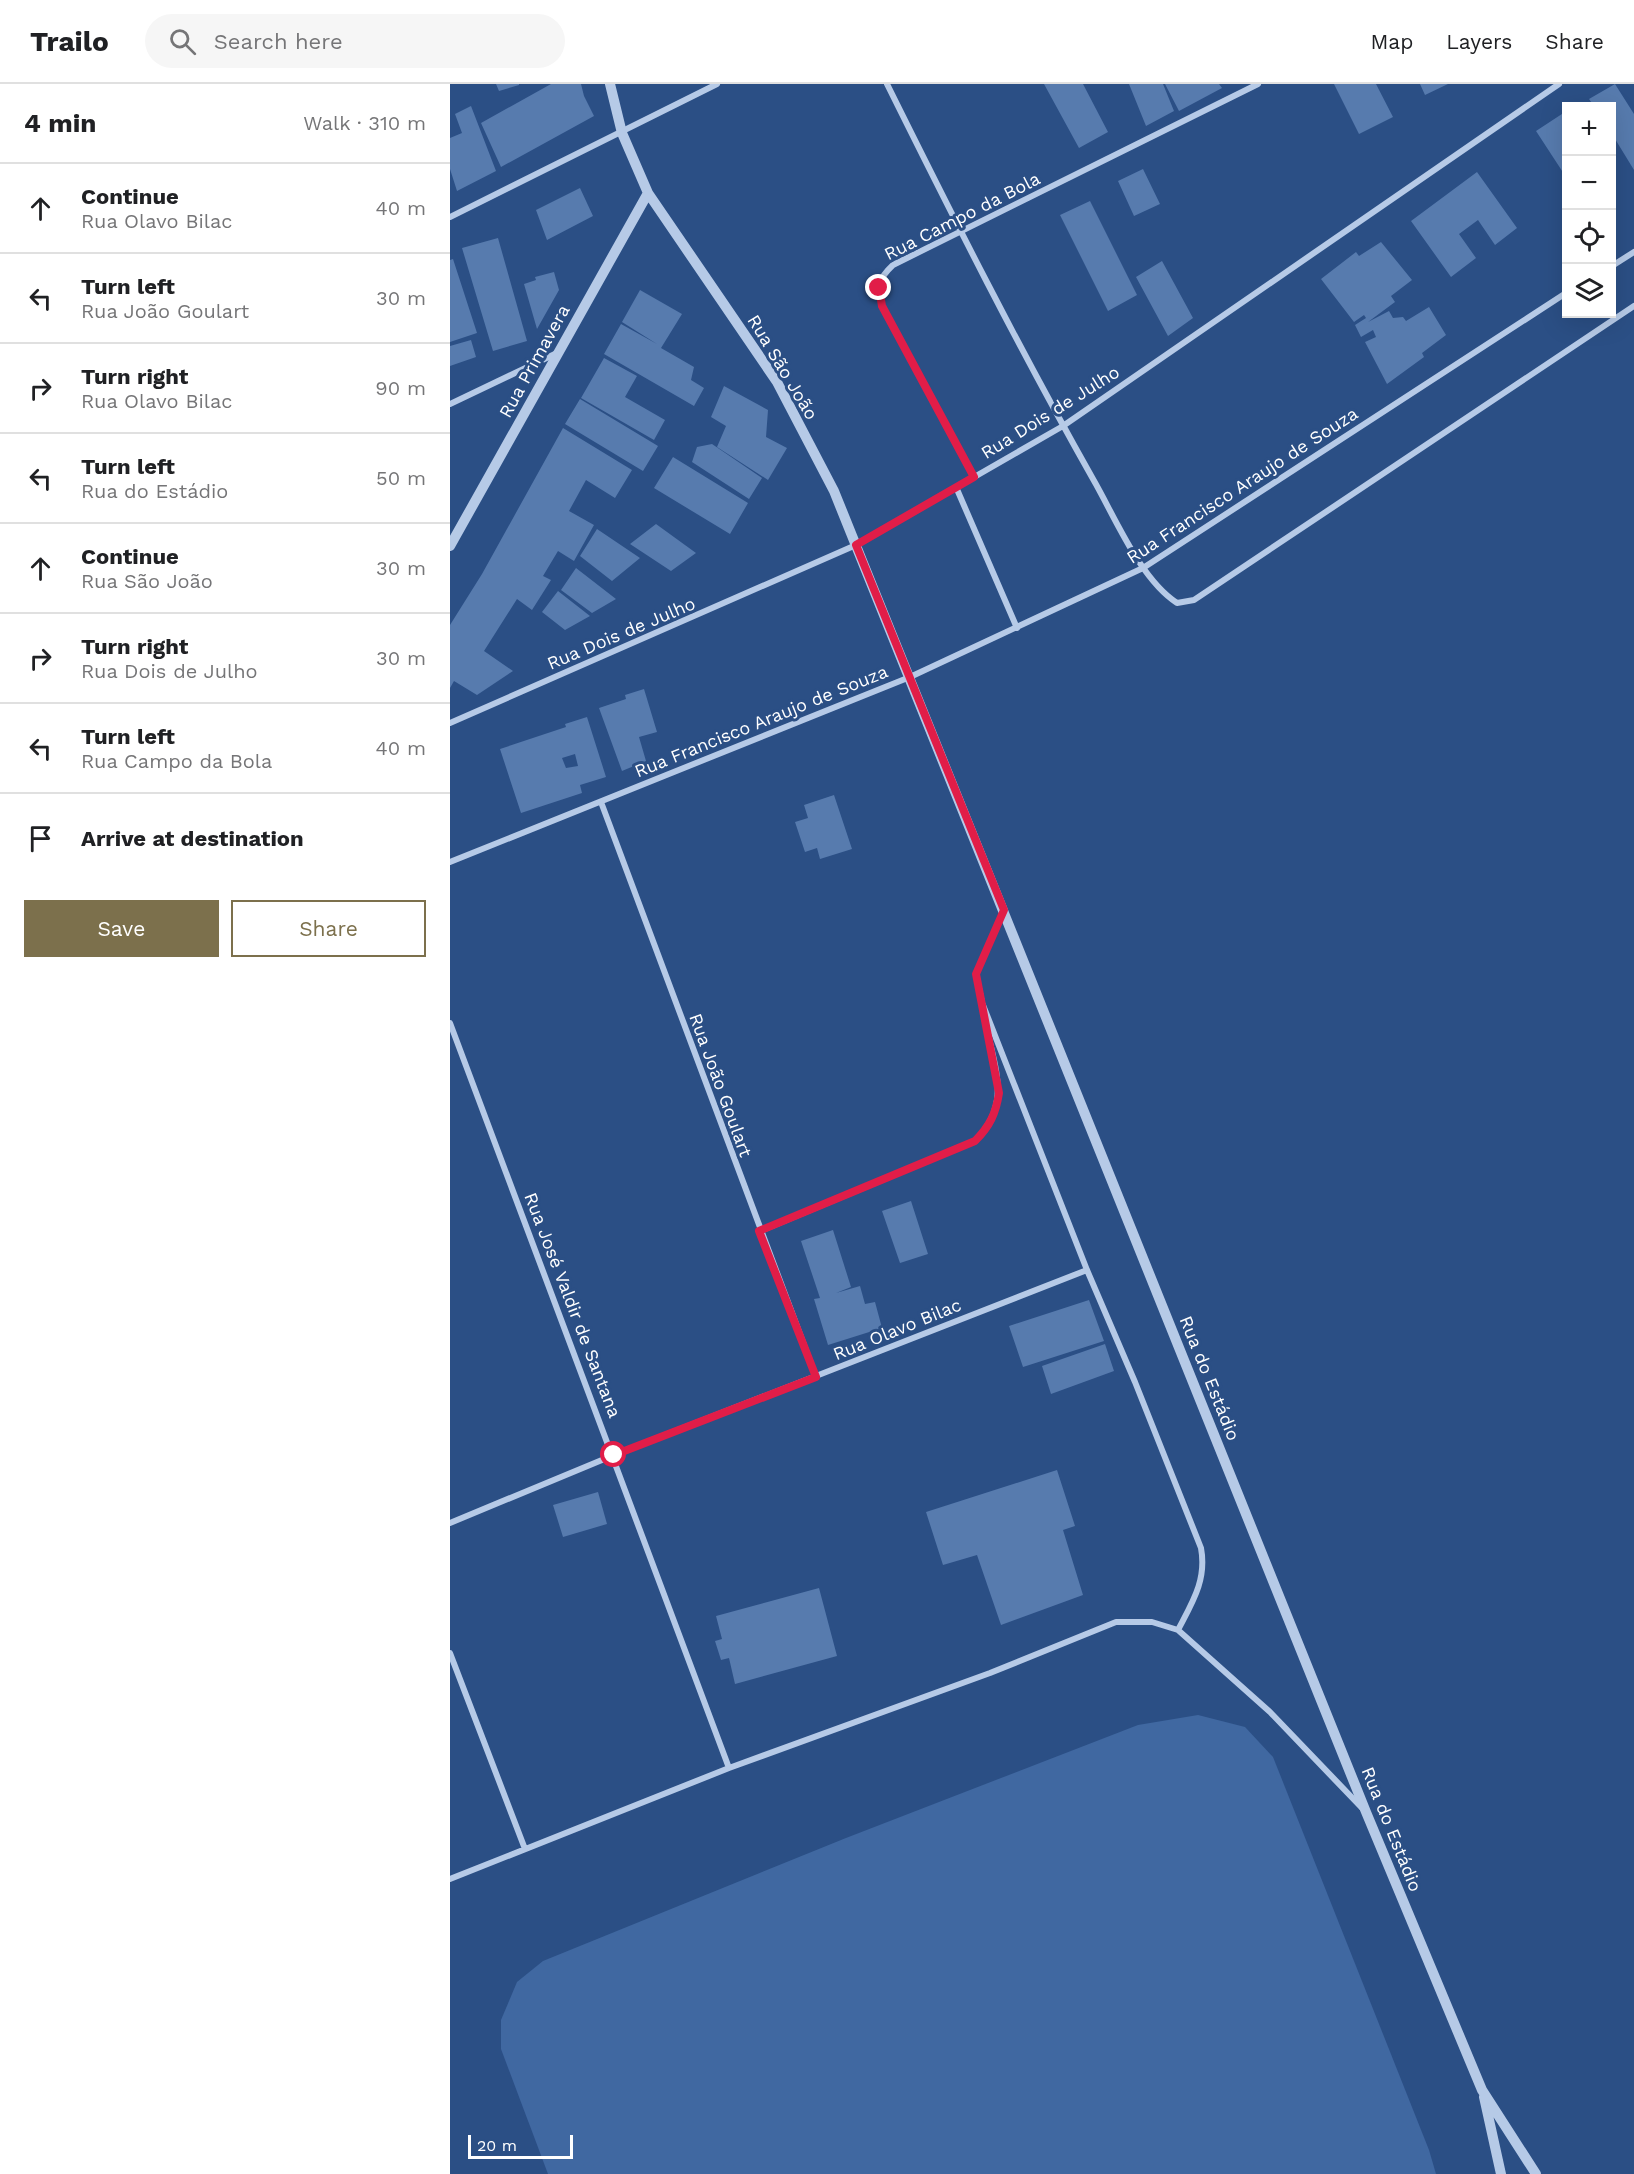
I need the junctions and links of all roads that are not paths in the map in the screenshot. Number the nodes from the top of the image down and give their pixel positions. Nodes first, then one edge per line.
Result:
1 (610, 84) edge
2 (717, 84) edge
3 (887, 84) edge
4 (1258, 84) edge
5 (1559, 84) edge
6 (622, 133) junction
7 (648, 193) junction
8 (450, 217) edge
9 (960, 232) junction
10 (1634, 252) edge
11 (1614, 264) edge
12 (1562, 296) edge
13 (1634, 306) edge
14 (557, 353) junction
15 (450, 404) edge
16 (1063, 426) junction
17 (974, 477) junction
18 (956, 487) junction
19 (856, 545) junction
20 (450, 546) edge
21 (1143, 568) junction
22 (1017, 627) junction
23 (910, 677) junction
24 (450, 723) edge
25 (601, 802) junction
26 (450, 862) edge
27 (1004, 910) junction
28 (982, 1005) junction
29 (450, 1023) edge
30 (759, 1231) junction
31 (1087, 1270) junction
32 (816, 1377) junction
33 (614, 1455) junction
34 (450, 1523) edge
35 (1178, 1630) junction
36 (450, 1653) edge
37 (729, 1768) junction
38 (1366, 1812) junction
39 (525, 1849) junction
40 (450, 1879) edge
41 (1482, 2090) junction
42 (1501, 2174) edge
43 (1536, 2174) edge

1 - 6 street, Rua São João
2 - 6 street
3 - 9 street
4 - 9 street, Rua Campo da Bola
5 - 16 street, Rua Dois de Julho
6 - 7 street, Rua São João
6 - 8 street
7 - 14 street, Rua Primavera
7 - 19 street, Rua São João
9 - 16 street
9 - 17 street, Rua Campo da Bola
10 - 11 street
12 - 21 street, Rua Francisco Araujo de Souza
13 - 21 street
14 - 15 street
14 - 20 street, Rua Primavera
16 - 17 street, Rua Dois de Julho
16 - 21 street
17 - 18 street, Rua Dois de Julho
18 - 19 street, Rua Dois de Julho
18 - 22 street
19 - 23 street, Rua São João
19 - 24 street, Rua Dois de Julho
21 - 22 street, Rua Francisco Araujo de Souza
22 - 23 street, Rua Francisco Araujo de Souza
23 - 25 street, Rua Francisco Araujo de Souza
23 - 27 street, Rua do Estádio
25 - 26 street, Rua Francisco Araujo de Souza
25 - 30 street, Rua João Goulart
27 - 28 street
27 - 38 street, Rua do Estádio
28 - 30 street
28 - 31 street
29 - 33 street, Rua José Valdir de Santana
30 - 32 street, Rua João Goulart
31 - 32 street, Rua Olavo Bilac
31 - 35 street
32 - 33 street, Rua Olavo Bilac
33 - 34 street, Rua Olavo Bilac
33 - 37 street, Rua José Valdir de Santana
35 - 37 street
35 - 38 street
36 - 39 street
37 - 39 street
38 - 41 street, Rua do Estádio
39 - 40 street
41 - 42 street
41 - 43 street

